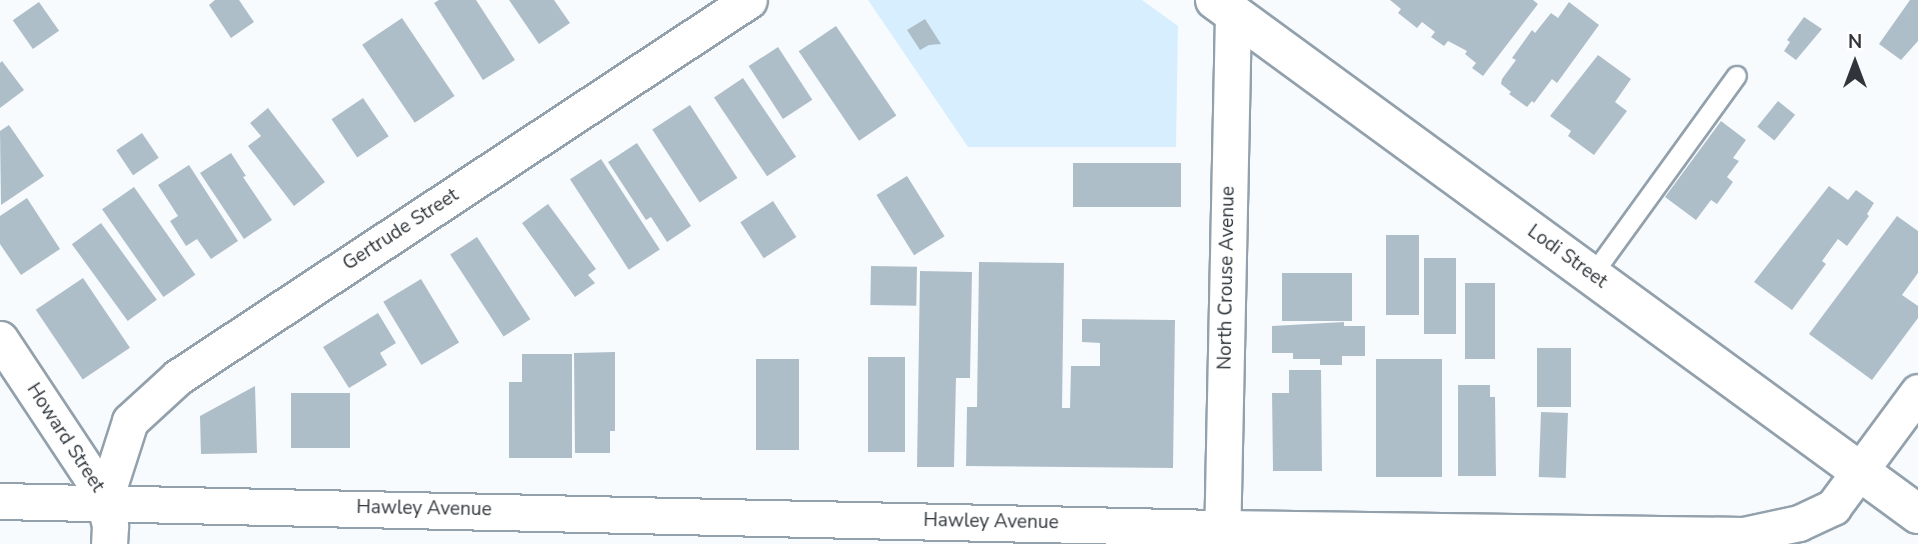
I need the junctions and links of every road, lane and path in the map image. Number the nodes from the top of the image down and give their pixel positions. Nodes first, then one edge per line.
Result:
1 (749, 0) edge
2 (1224, 6) edge
3 (1737, 75) dead end
4 (1592, 276) junction
5 (0, 340) edge
6 (1918, 392) edge
7 (1859, 471) junction
8 (0, 501) edge
9 (104, 502) junction
10 (1918, 514) edge
11 (1222, 536) edge
12 (1530, 538) edge
13 (109, 544) edge

1 - 9 street, Gertrude Street
2 - 4 street, Lodi Street
2 - 11 street, North Crouse Avenue
3 - 4 lane
4 - 7 street, Lodi Street
5 - 9 street, Howard Street
6 - 7 street, Hawley Avenue
7 - 10 street, Lodi Street
7 - 12 street, Hawley Avenue
8 - 9 street, Hawley Avenue
9 - 11 street, Hawley Avenue
9 - 13 street, Howard Street
11 - 12 street, Hawley Avenue

